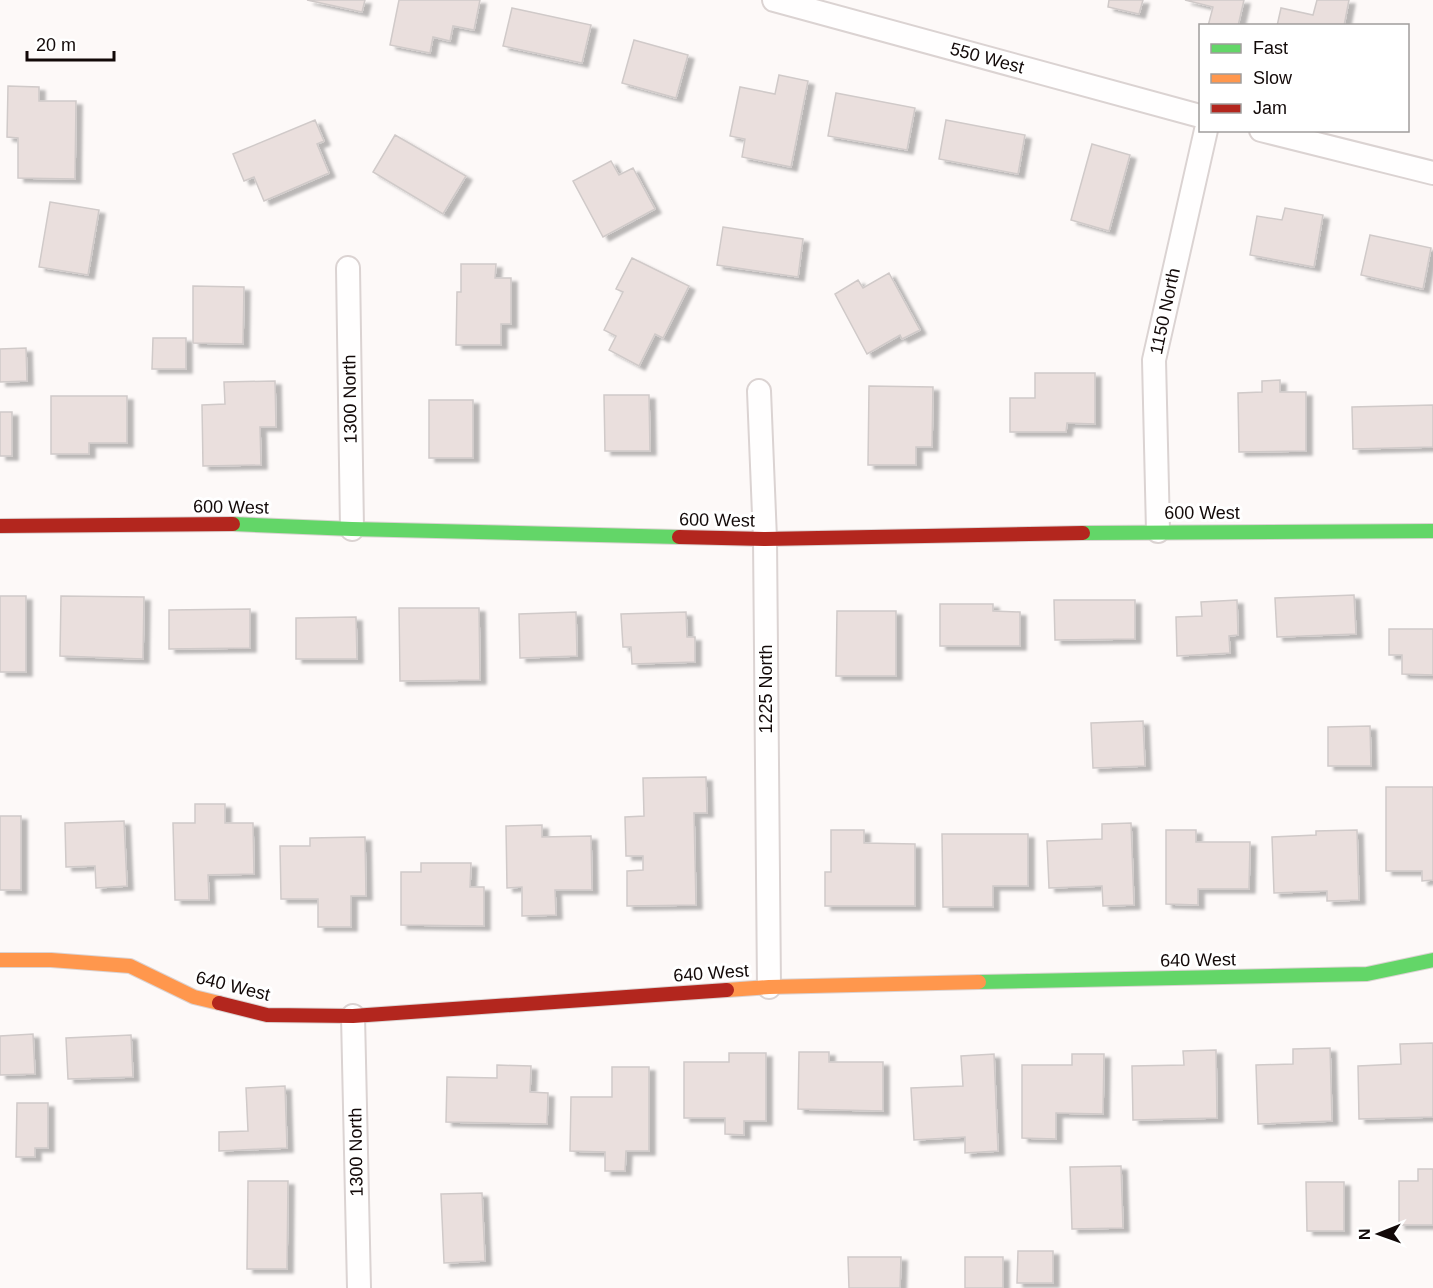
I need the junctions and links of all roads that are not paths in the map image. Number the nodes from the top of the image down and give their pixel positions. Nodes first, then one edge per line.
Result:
1 (774, 0) edge
2 (1199, 116) edge
3 (1206, 132) edge
4 (1269, 132) edge
5 (1433, 173) edge
6 (348, 268) dead end
7 (759, 391) dead end
8 (0, 526) edge
9 (352, 529) junction
10 (1158, 531) junction
11 (1433, 531) edge
12 (765, 539) junction
13 (0, 960) edge
14 (1433, 960) edge
15 (769, 987) junction
16 (353, 1016) junction
17 (359, 1288) edge

1 - 2 street, 550 West
3 - 10 street, 1150 North
4 - 5 street
6 - 9 street, 1300 North
7 - 12 street, 1225 North
8 - 9 street, 600 West
9 - 12 street, 600 West
10 - 11 street, 600 West
10 - 12 street, 600 West
12 - 15 street, 1225 North
13 - 16 street, 640 West
14 - 15 street, 640 West
15 - 16 street, 640 West
16 - 17 street, 1300 North

